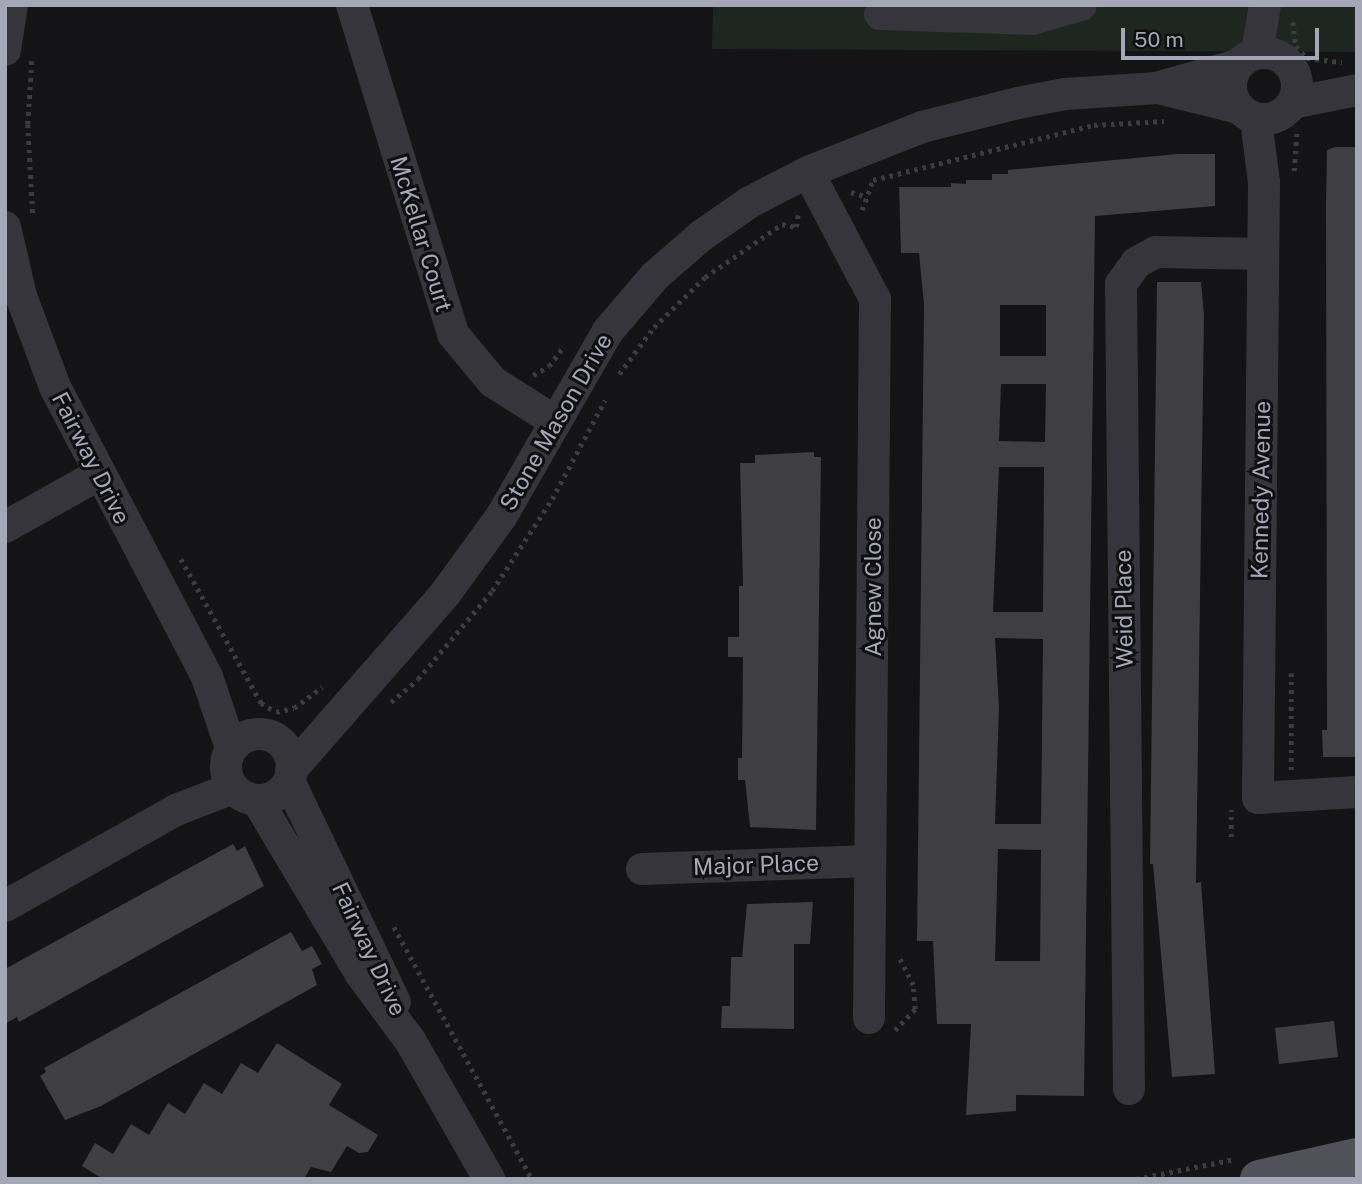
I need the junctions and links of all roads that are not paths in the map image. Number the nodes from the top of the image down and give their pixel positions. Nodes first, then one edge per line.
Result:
1 (12, 5) edge
2 (352, 5) edge
3 (1081, 5) edge
4 (1265, 8) edge
5 (880, 14) dead end
6 (19, 54) edge
7 (1158, 88) junction
8 (1357, 89) edge
9 (1270, 91) junction
10 (808, 172) junction
11 (20, 224) edge
12 (1263, 254) junction
13 (553, 420) junction
14 (98, 475) junction
15 (5, 527) edge
16 (207, 677) junction
17 (340, 690) junction
18 (269, 737) junction
19 (290, 775) junction
20 (237, 776) junction
21 (1357, 792) edge
22 (870, 861) junction
23 (642, 869) dead end
24 (5, 906) edge
25 (879, 1028) road end
26 (411, 1042) junction
27 (1129, 1089) dead end
28 (1351, 1165) edge
29 (489, 1179) edge
30 (1259, 1179) edge

1 - 6 street
2 - 13 street, McKellar Court
3 - 5 street
4 - 9 street, Kennedy Avenue
7 - 9 street, Stone Mason Drive
7 - 9 street, Stone Mason Drive
7 - 10 street, Stone Mason Drive
8 - 9 street, Stone Mason Drive
9 - 12 street, Kennedy Avenue
10 - 13 street, Stone Mason Drive
10 - 22 street, Agnew Close
11 - 14 street, Fairway Drive
12 - 21 street, Kennedy Avenue
12 - 27 street, Weid Place
13 - 17 street, Stone Mason Drive
14 - 15 street
14 - 16 street, Fairway Drive
16 - 18 street, Fairway Drive
16 - 20 street, Fairway Drive
17 - 18 street, Stone Mason Drive
17 - 19 street, Stone Mason Drive
18 - 19 street
18 - 20 street
19 - 20 street
19 - 26 street, Fairway Drive
20 - 24 street
20 - 26 street, Fairway Drive
22 - 23 street, Major Place
22 - 25 street, Agnew Close
26 - 29 street, Fairway Drive
28 - 30 main road

